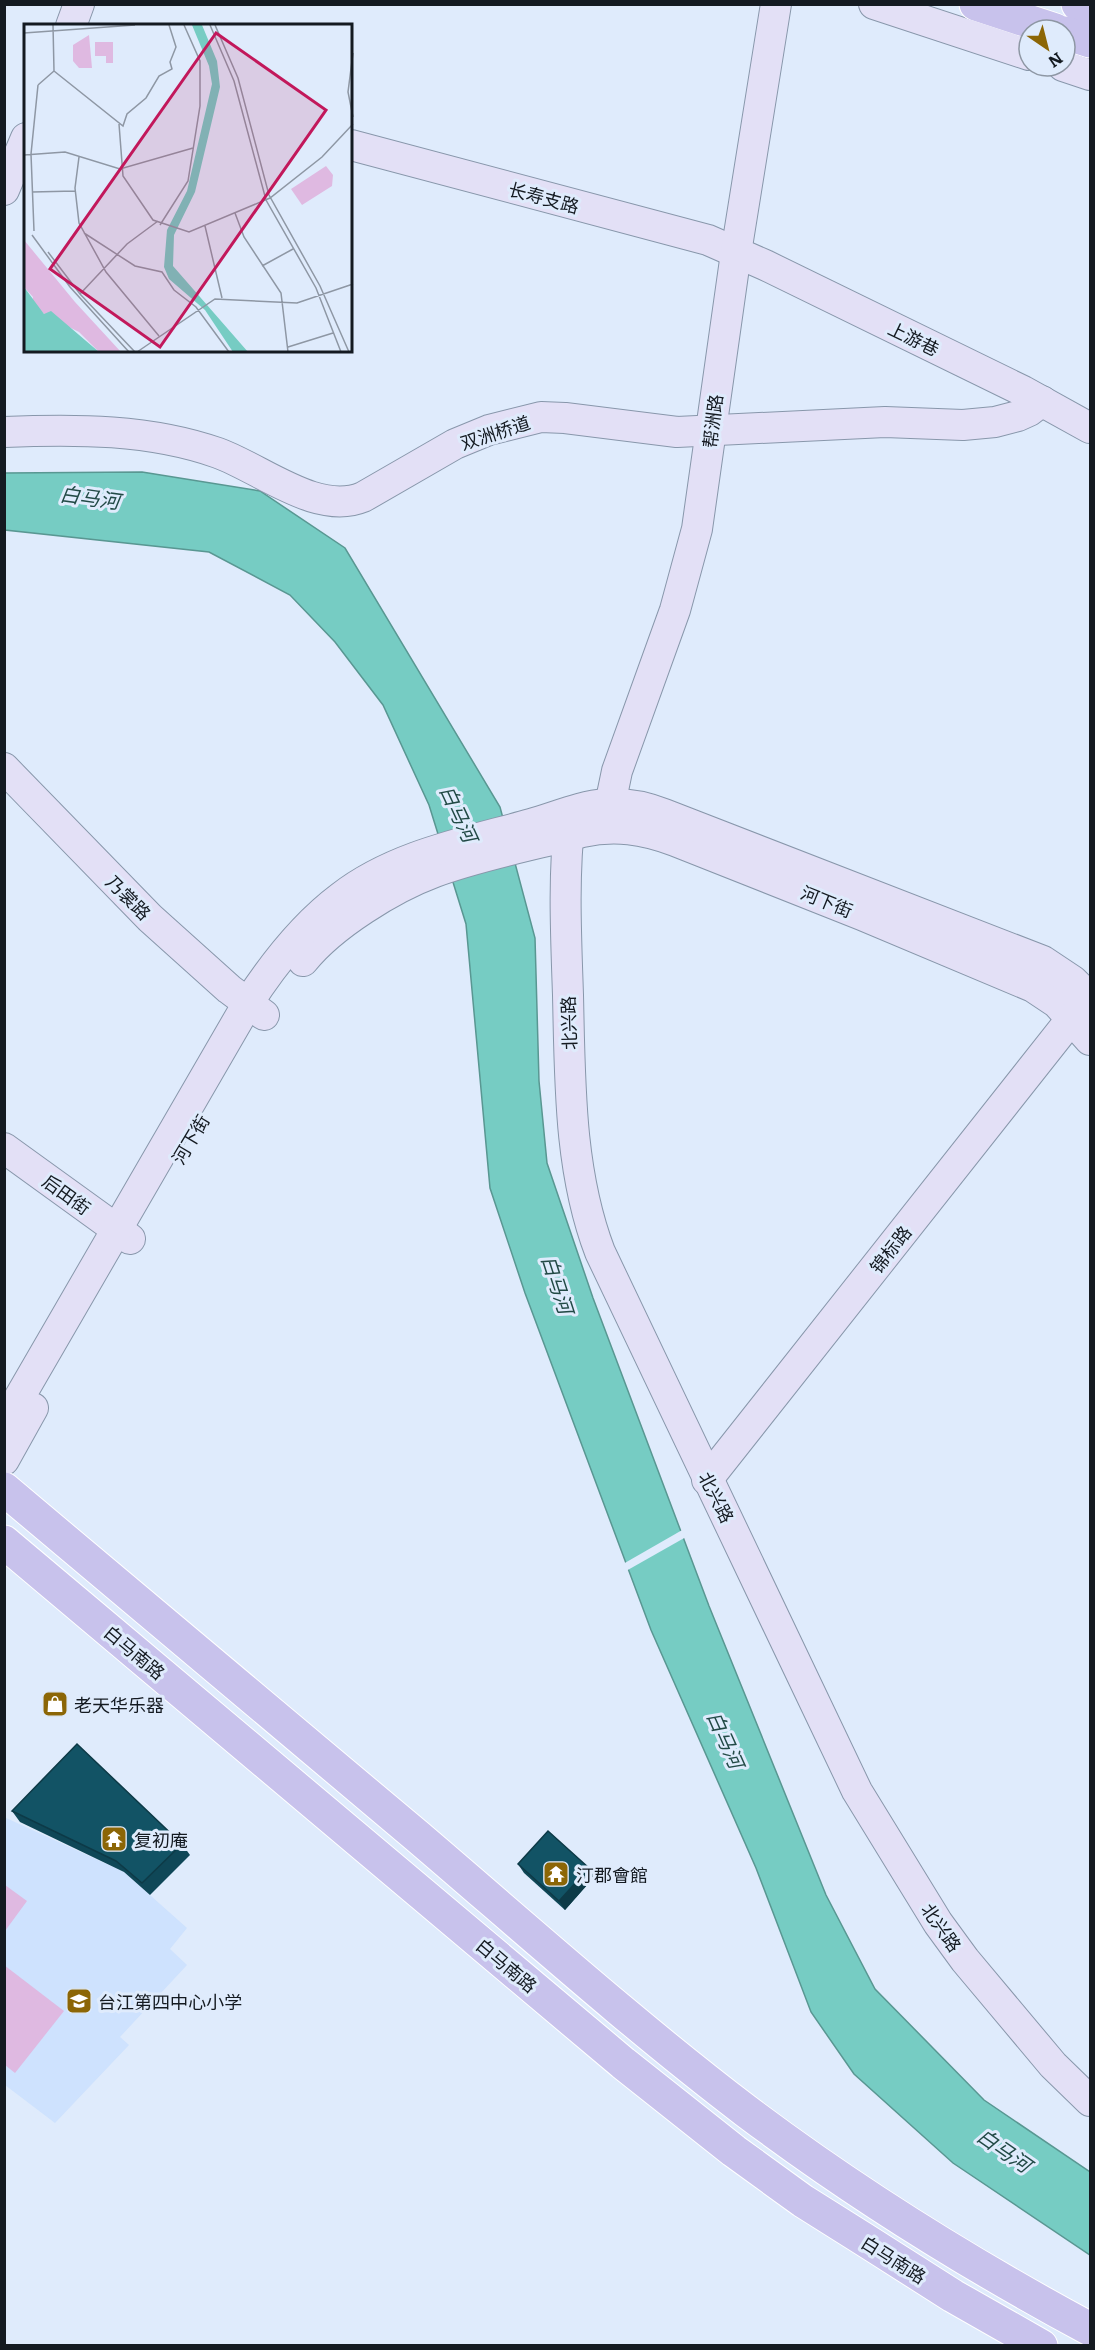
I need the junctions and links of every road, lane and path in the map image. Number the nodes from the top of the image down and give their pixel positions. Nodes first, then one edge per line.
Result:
1 (79, 4) edge
2 (776, 4) edge
3 (874, 4) edge
4 (976, 4) edge
5 (1078, 4) edge
6 (1090, 9) edge
7 (1019, 18) edge
8 (72, 24) edge
9 (1017, 51) edge
10 (24, 143) edge
11 (352, 145) edge
12 (4, 190) edge
13 (736, 253) junction
14 (1042, 400) junction
15 (1090, 428) edge
16 (711, 429) junction
17 (4, 432) edge
18 (4, 768) edge
19 (608, 815) junction
20 (554, 828) junction
21 (256, 1009) junction
22 (1084, 1018) edge
23 (4, 1148) edge
24 (123, 1234) junction
25 (4, 1424) edge
26 (4, 1460) edge
27 (707, 1480) junction
28 (4, 1489) edge
29 (4, 1542) edge
30 (1090, 2101) edge
31 (1090, 2330) edge
32 (1041, 2346) edge

1 - 8 street
2 - 13 street, 帮洲路
3 - 9 street
4 - 7 main road
5 - 6 main road
10 - 12 street
11 - 13 street, 长寿支路
13 - 14 street, 上游巷
13 - 16 street, 帮洲路
14 - 15 street, 上游巷
14 - 16 street, 双洲桥道
16 - 17 street, 双洲桥道
16 - 19 street, 帮洲路
18 - 21 street, 乃裳路
19 - 20 street, 河下街
19 - 22 street, 河下街
20 - 21 street, 河下街
20 - 27 street, 北兴路
21 - 24 street, 河下街
22 - 27 street, 锦标路
23 - 24 street, 后田街
24 - 25 street, 河下街
24 - 26 street, 河下街
27 - 30 street, 北兴路
28 - 31 main road
29 - 32 main road, 白马南路

